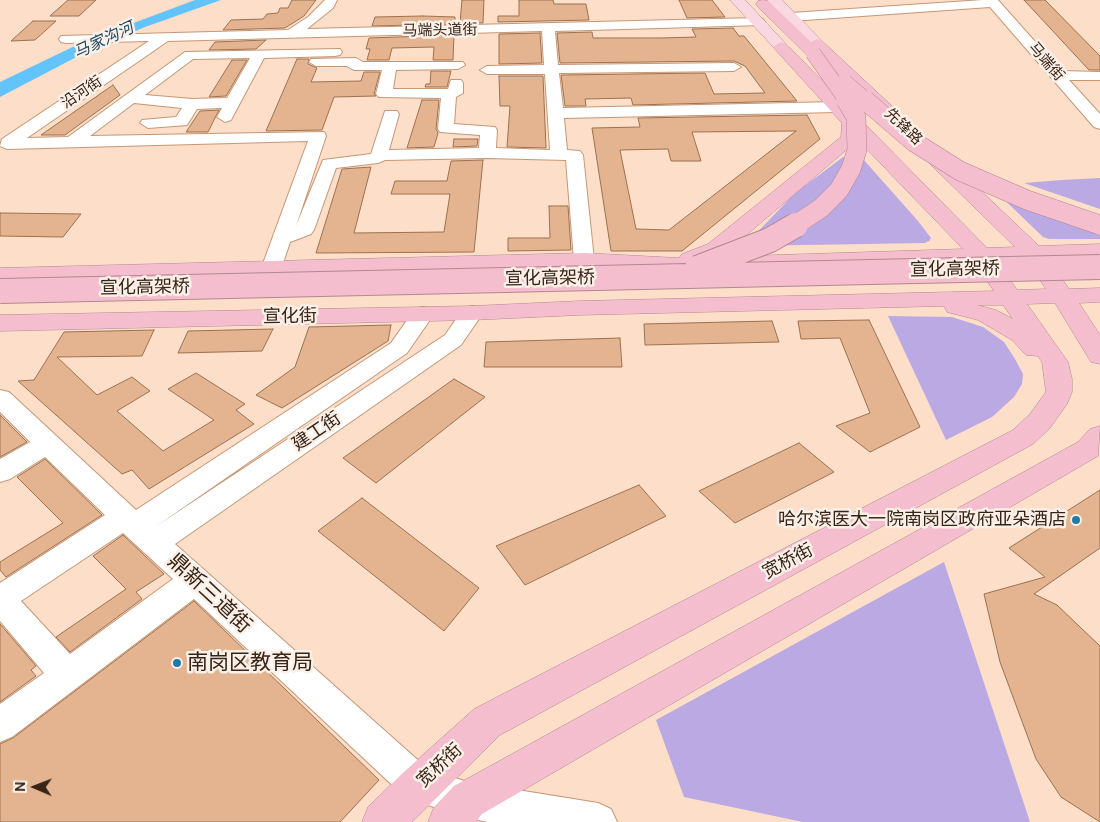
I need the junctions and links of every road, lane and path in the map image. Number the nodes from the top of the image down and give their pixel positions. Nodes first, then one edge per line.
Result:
1 (330, 0) edge
2 (737, 0) edge
3 (766, 1) edge
4 (992, 2) edge
5 (791, 17) junction
6 (758, 22) junction
7 (548, 28) junction
8 (460, 30) junction
9 (365, 32) junction
10 (290, 34) junction
11 (164, 37) junction
12 (73, 39) dead end
13 (781, 47) joint
14 (815, 48) junction
15 (335, 52) dead end
16 (259, 54) junction
17 (287, 62) dead end
18 (356, 62) junction
19 (390, 65) junction
20 (458, 65) junction
21 (734, 67) dead end
22 (552, 69) junction
23 (486, 70) dead end
24 (1057, 75) junction
25 (1100, 76) edge
26 (449, 93) junction
27 (132, 98) junction
28 (232, 103) junction
29 (192, 104) junction
30 (837, 107) junction
31 (555, 113) junction
32 (391, 114) dead end
33 (851, 122) junction
34 (96, 124) junction
35 (1100, 124) edge
36 (212, 139) junction
37 (71, 142) junction
38 (4, 146) edge
39 (488, 153) junction
40 (380, 154) junction
41 (559, 155) junction
42 (1100, 225) edge
43 (281, 239) junction
44 (1100, 251) edge
45 (1032, 252) junction
46 (982, 255) junction
47 (579, 260) junction
48 (674, 265) junction
49 (1100, 267) edge
50 (271, 269) junction
51 (0, 275) edge
52 (1100, 283) edge
53 (0, 292) edge
54 (560, 293) junction
55 (1100, 295) edge
56 (1062, 296) junction
57 (1011, 297) junction
58 (927, 299) junction
59 (0, 306) edge
60 (472, 313) junction
61 (423, 314) junction
62 (0, 323) edge
63 (1100, 356) edge
64 (1059, 379) junction
65 (0, 398) edge
66 (48, 443) junction
67 (1096, 444) edge
68 (0, 472) edge
69 (138, 529) junction
70 (194, 581) junction
71 (0, 599) edge
72 (67, 674) junction
73 (0, 725) edge
74 (419, 785) junction
75 (459, 811) edge
76 (383, 822) edge
77 (598, 822) edge

1 - 10 street
2 - 6 main road, 先锋路
3 - 5 main road, 先锋路
3 - 14 highway
4 - 5 street
4 - 24 street, 马端街
5 - 14 main road, 先锋路
6 - 7 street, 马端头道街
6 - 13 main road, 先锋路
7 - 8 street, 马端头道街
7 - 22 street
8 - 9 street, 马端头道街
8 - 20 street
9 - 10 street, 马端头道街
9 - 18 street
10 - 11 street, 马端头道街
11 - 12 street, 马端头道街
11 - 38 street, 沿河街
13 - 30 highway, 先锋路
14 - 42 highway, bridge
14 - 45 highway, 先锋路
14 - 54 highway, bridge
15 - 16 street
16 - 27 street
16 - 28 street
17 - 18 street
18 - 19 street
19 - 20 street
19 - 26 street
20 - 26 street
21 - 22 street
22 - 23 street
22 - 31 street
24 - 25 street
24 - 35 street, 马端街
26 - 39 street
27 - 29 street
27 - 34 street
28 - 29 street
28 - 36 street
29 - 34 street
30 - 31 street
30 - 33 highway, 先锋路
31 - 41 street
32 - 40 street
33 - 46 highway, 先锋路
33 - 48 highway
34 - 37 street
36 - 37 street
36 - 43 street
37 - 38 street
39 - 40 street
39 - 41 street
40 - 43 street
41 - 47 street
43 - 50 street
44 - 45 highway
45 - 46 highway
45 - 56 highway
46 - 48 highway
46 - 57 highway
47 - 48 highway
47 - 50 highway
49 - 53 highway, 宣化高架桥, bridge
50 - 51 highway
52 - 54 highway, 宣化高架桥
54 - 59 highway, 宣化高架桥
55 - 56 highway, 宣化街
56 - 57 highway, 宣化街
56 - 63 highway
57 - 58 highway, 宣化街
57 - 64 highway
58 - 60 highway, 宣化街
58 - 64 highway
60 - 61 highway, 宣化街
60 - 69 street, 建工街
61 - 62 highway, 宣化街
61 - 69 street, 建工街
64 - 74 highway, 宽桥街
65 - 66 street, 鼎新三道街
66 - 68 street
66 - 69 street, 鼎新三道街
67 - 75 highway
69 - 70 street, 鼎新三道街
69 - 71 street
70 - 72 street
70 - 74 street, 鼎新三道街
71 - 72 street
72 - 73 street
74 - 75 street, 鼎新三道街
74 - 76 highway, 宽桥街
75 - 77 street, 鼎新三道街

